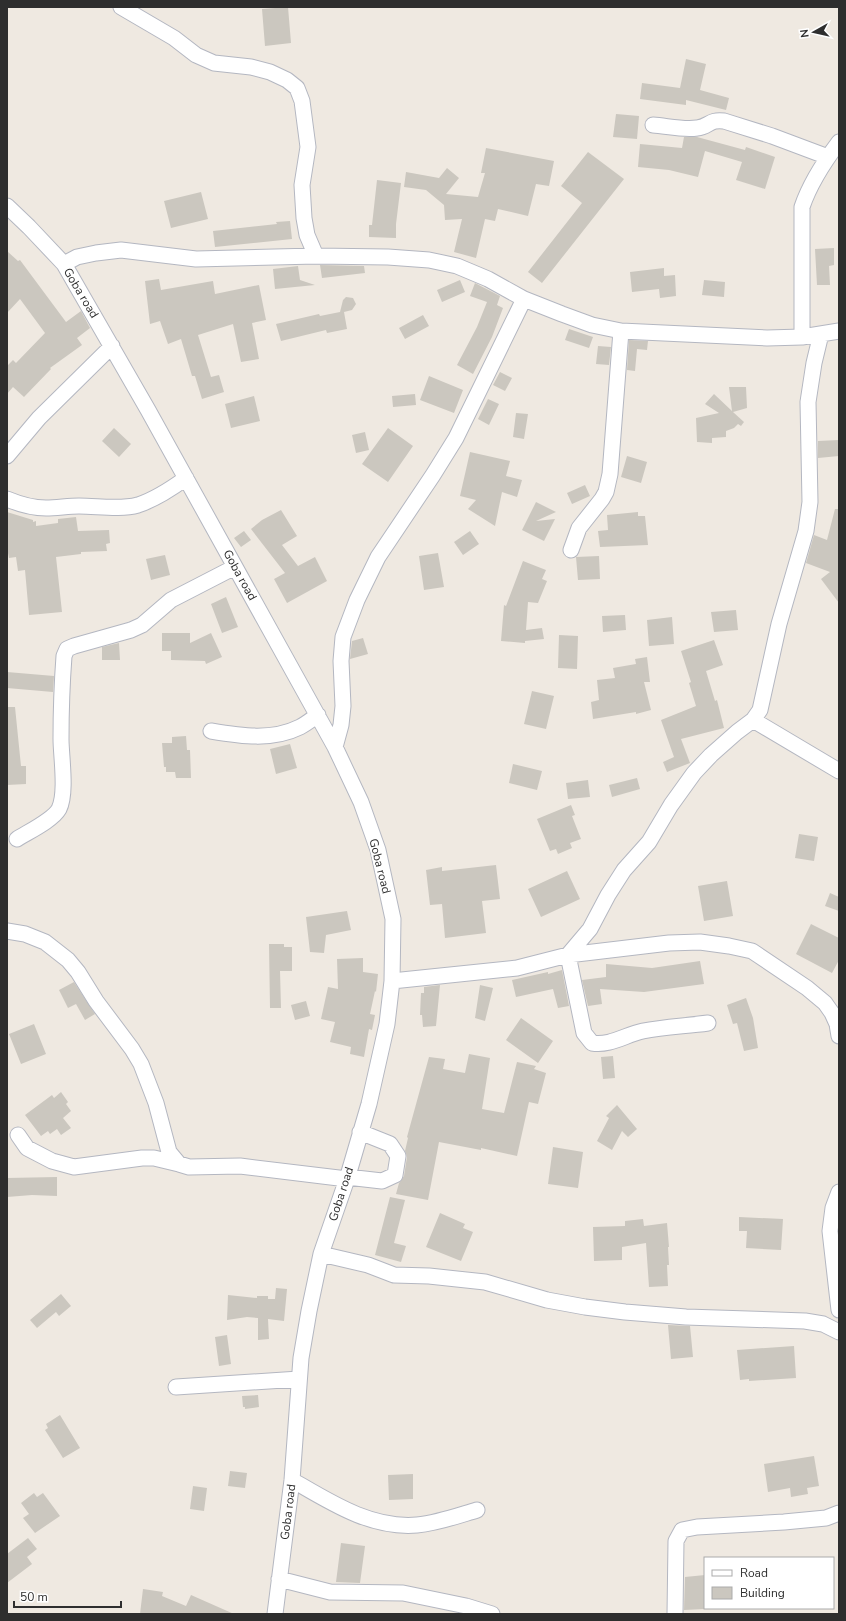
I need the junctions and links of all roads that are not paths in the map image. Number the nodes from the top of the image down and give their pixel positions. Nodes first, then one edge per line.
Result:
1 (121, 7) edge
2 (653, 125) dead end
3 (839, 142) edge
4 (828, 156) junction
5 (7, 206) edge
6 (316, 256) junction
7 (64, 264) junction
8 (524, 299) junction
9 (621, 331) junction
10 (821, 334) junction
11 (838, 336) edge
12 (802, 337) junction
13 (112, 346) junction
14 (7, 456) edge
15 (186, 478) junction
16 (7, 499) edge
17 (571, 550) dead end
18 (235, 567) junction
19 (318, 715) junction
20 (753, 720) junction
21 (211, 731) dead end
22 (335, 747) junction
23 (839, 771) edge
24 (17, 839) dead end
25 (7, 931) edge
26 (568, 956) junction
27 (392, 981) junction
28 (835, 1013) edge
29 (708, 1024) dead end
30 (839, 1036) edge
31 (360, 1132) junction
32 (18, 1135) dead end
33 (179, 1164) junction
34 (347, 1178) junction
35 (839, 1192) edge
36 (321, 1254) junction
37 (839, 1310) edge
38 (839, 1332) edge
39 (299, 1379) junction
40 (176, 1387) dead end
41 (292, 1480) junction
42 (477, 1510) dead end
43 (839, 1513) edge
44 (279, 1579) junction
45 (274, 1614) edge
46 (492, 1614) edge
47 (675, 1614) edge

1 - 6 street
2 - 4 street
3 - 4 street
4 - 12 street
5 - 7 street, Goba road
6 - 7 street
6 - 8 street
7 - 13 street, Goba road
8 - 9 street
8 - 22 street
9 - 12 street
9 - 17 street
10 - 11 street
10 - 12 street
10 - 20 street
13 - 14 street
13 - 15 street, Goba road
15 - 16 street
15 - 18 street, Goba road
18 - 19 street, Goba road
18 - 24 street
19 - 21 street
19 - 22 street, Goba road
20 - 23 street
20 - 26 street
22 - 27 street, Goba road
25 - 33 street
26 - 27 street
26 - 28 street
26 - 29 street
27 - 31 street, Goba road
28 - 30 street
31 - 34 street, Goba road
31 - 34 street
32 - 33 street
33 - 34 street
34 - 36 street, Goba road
35 - 37 street
36 - 38 street
36 - 39 street, Goba road
39 - 40 street
39 - 41 street, Goba road
41 - 42 street
41 - 44 street, Goba road
43 - 47 street
44 - 45 street, Goba road
44 - 46 street

